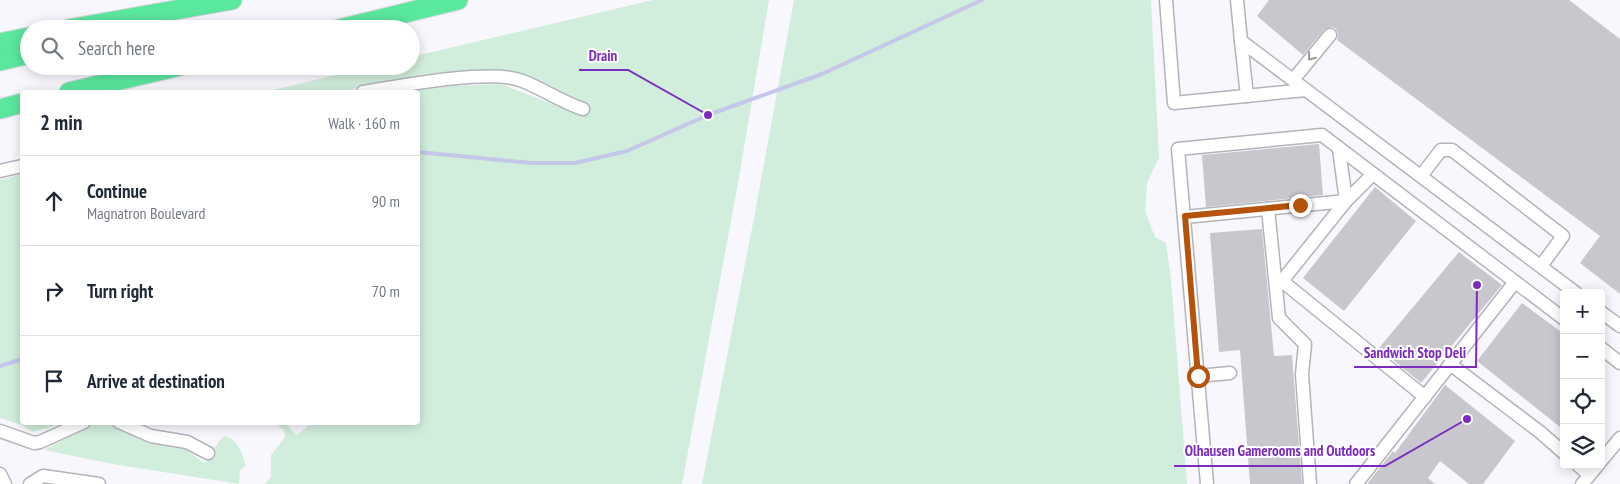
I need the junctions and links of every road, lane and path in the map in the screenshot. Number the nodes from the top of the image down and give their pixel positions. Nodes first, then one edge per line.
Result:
1 (232, 0) edge
2 (248, 0) edge
3 (458, 0) edge
4 (1166, 0) edge
5 (1238, 1) edge
6 (119, 20) edge
7 (168, 20) edge
8 (376, 20) edge
9 (1330, 35) dead end
10 (20, 39) edge
11 (1241, 41) junction
12 (0, 42) edge
13 (20, 56) edge
14 (0, 61) edge
15 (142, 75) edge
16 (1293, 80) junction
17 (78, 90) edge
18 (375, 90) edge
19 (1306, 90) junction
20 (1247, 96) junction
21 (20, 104) edge
22 (0, 109) edge
23 (583, 109) dead end
24 (1340, 149) junction
25 (20, 166) edge
26 (0, 171) edge
27 (1373, 174) junction
28 (1421, 176) junction
29 (1346, 201) junction
30 (1268, 208) junction
31 (1185, 216) junction
32 (1541, 266) junction
33 (1515, 282) junction
34 (1278, 285) junction
35 (1571, 289) edge
36 (1605, 315) edge
37 (1560, 316) edge
38 (1620, 326) edge
39 (1605, 351) edge
40 (1620, 363) edge
41 (1450, 364) junction
42 (1230, 373) dead end
43 (1198, 376) junction
44 (1425, 397) junction
45 (77, 425) edge
46 (126, 425) edge
47 (0, 431) edge
48 (1620, 438) edge
49 (1560, 450) edge
50 (208, 453) dead end
51 (1605, 456) edge
52 (1595, 469) edge
53 (0, 474) edge
54 (1586, 480) edge
55 (5, 484) edge
56 (30, 484) edge
57 (99, 484) edge
58 (1206, 484) edge
59 (1310, 484) edge
60 (1356, 484) edge

1 - 6 highway
2 - 7 highway
3 - 8 highway
4 - 20 street
5 - 11 street
9 -> 16 street
10 - 12 highway
11 - 16 street
11 - 20 street
13 - 14 highway
15 - 17 highway
16 - 19 street
18 - 23 street
19 - 20 street
19 - 28 street
21 - 22 highway
24 - 27 street
24 - 29 street
24 - 31 street
25 - 26 street
27 - 29 street
27 - 33 street
28 - 32 street
28 - 32 street
29 - 30 street
29 - 34 street
30 - 31 street
30 - 34 street
31 - 43 street
32 - 35 street
33 - 37 street
33 - 41 street
34 - 44 street
34 - 59 street
36 - 38 street
39 - 40 street
41 - 44 street
41 - 49 street
42 - 43 street
43 - 58 street
44 - 60 street
45 - 47 street
46 - 50 street
48 - 51 street
52 - 54 street
53 - 55 street
56 - 57 street

